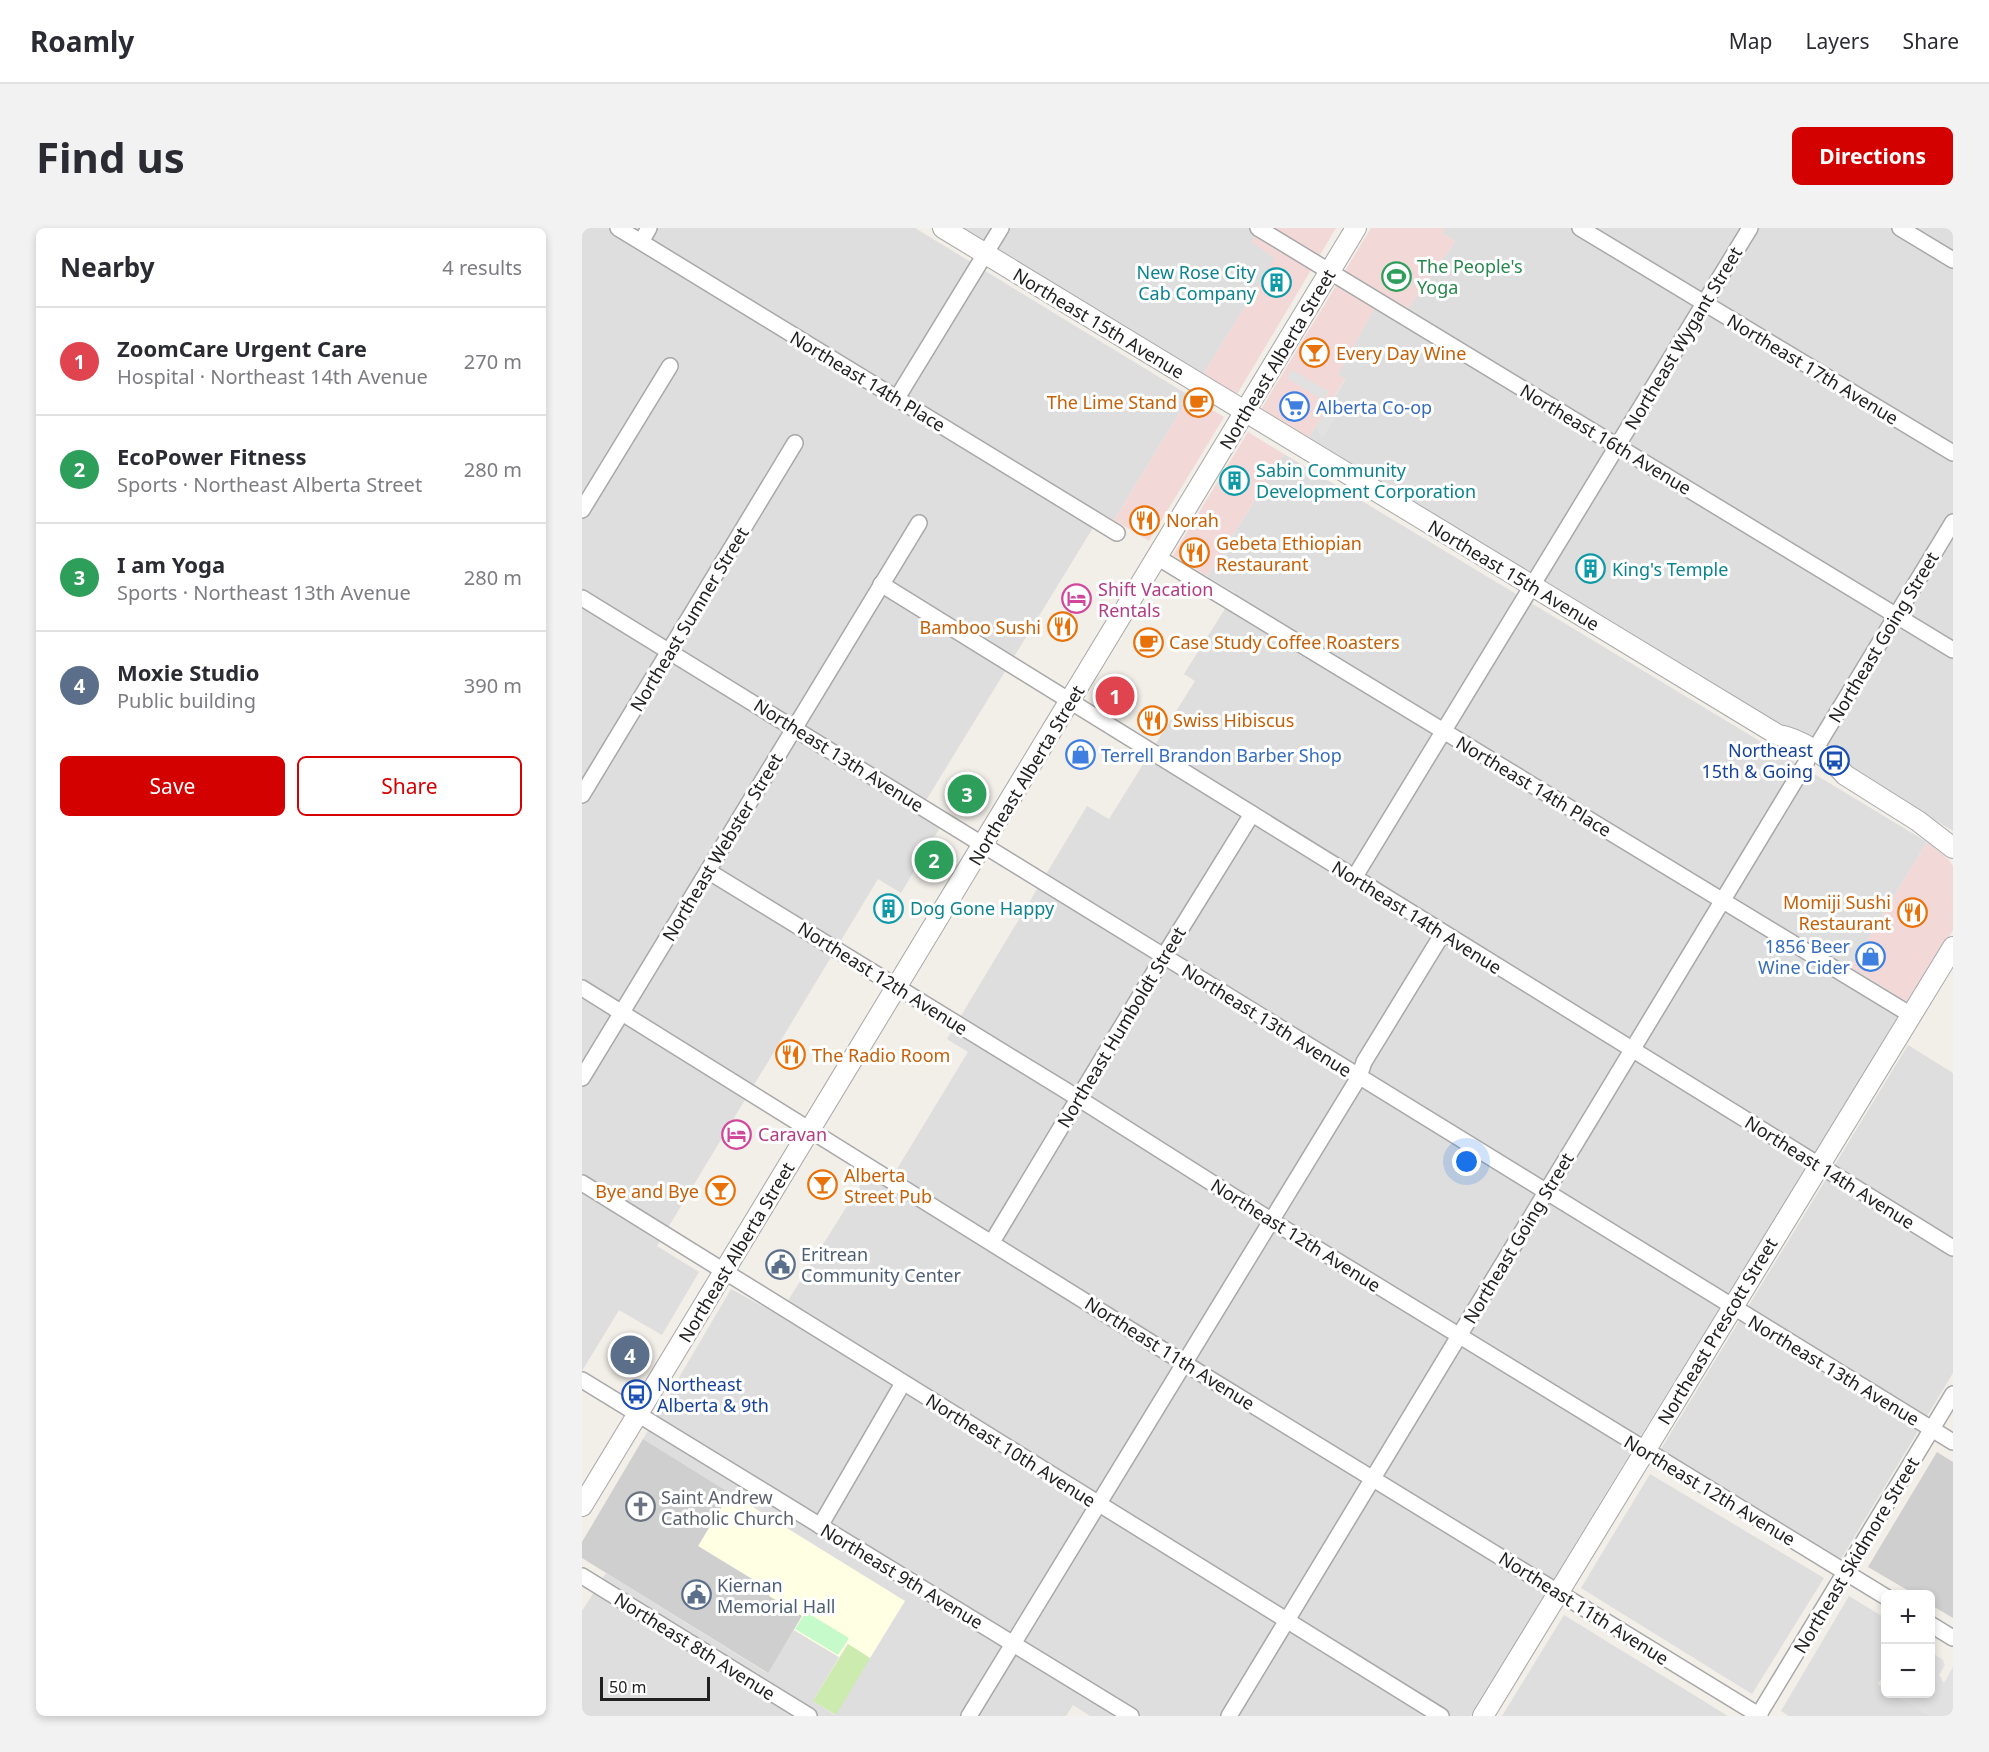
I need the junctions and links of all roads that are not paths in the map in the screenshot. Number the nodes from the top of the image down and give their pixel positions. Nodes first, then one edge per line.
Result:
1 (618, 228) edge
2 (649, 228) edge
3 (943, 228) edge
4 (1001, 228) edge
5 (1258, 228) edge
6 (1356, 228) edge
7 (1580, 228) edge
8 (1750, 228) edge
9 (1900, 228) edge
10 (641, 242) junction
11 (985, 254) junction
12 (1953, 260) edge
13 (1330, 272) junction
14 (1704, 303) junction
15 (670, 366) dead end
16 (897, 398) junction
17 (1245, 412) junction
18 (795, 443) dead end
19 (1618, 447) junction
20 (1953, 453) edge
21 (582, 510) edge
22 (919, 522) dead end
23 (1953, 522) edge
24 (1117, 533) dead end
25 (1157, 557) junction
26 (882, 584) junction
27 (1533, 587) junction
28 (582, 598) edge
29 (1896, 616) junction
30 (1953, 650) edge
31 (669, 652) junction
32 (1071, 702) junction
33 (794, 728) junction
34 (1445, 732) junction
35 (1811, 756) junction
36 (582, 795) edge
37 (1252, 814) junction
38 (984, 845) junction
39 (1953, 848) edge
40 (708, 871) junction
41 (1354, 878) junction
42 (1723, 900) junction
43 (1443, 933) junction
44 (1953, 946) edge
45 (1164, 956) junction
46 (897, 987) junction
47 (582, 988) edge
48 (622, 1013) junction
49 (1911, 1015) junction
50 (1632, 1049) junction
51 (1359, 1077) junction
52 (582, 1078) edge
53 (1078, 1098) junction
54 (811, 1130) junction
55 (1818, 1165) junction
56 (582, 1183) edge
57 (1546, 1192) junction
58 (1272, 1221) junction
59 (992, 1242) junction
60 (1953, 1248) edge
61 (725, 1272) junction
62 (1731, 1308) junction
63 (1459, 1334) junction
64 (1184, 1363) junction
65 (582, 1380) edge
66 (903, 1383) junction
67 (1953, 1394) edge
68 (638, 1414) junction
69 (1932, 1429) junction
70 (1953, 1442) edge
71 (1644, 1450) junction
72 (1372, 1478) junction
73 (1098, 1504) junction
74 (582, 1506) edge
75 (820, 1526) junction
76 (1846, 1573) junction
77 (582, 1576) edge
78 (1558, 1592) junction
79 (1881, 1594) edge
80 (1286, 1620) junction
81 (1935, 1627) edge
82 (1953, 1638) edge
83 (1013, 1644) junction
84 (809, 1716) edge
85 (969, 1716) edge
86 (1131, 1716) edge
87 (1228, 1716) edge
88 (1441, 1716) edge
89 (1483, 1716) edge
90 (1759, 1716) edge

1 - 10 street, Northeast 14th Place
2 - 10 street
3 - 11 street, Northeast 15th Avenue
4 - 11 street
5 - 13 street, Northeast 16th Avenue
6 - 13 street, Northeast Alberta Street
7 - 14 street, Northeast 17th Avenue
8 - 14 street, Northeast Wygant Street
9 - 12 street
10 - 16 street, Northeast 14th Place
11 - 16 street
11 - 17 street, Northeast 15th Avenue
13 - 17 street, Northeast Alberta Street
13 - 19 street, Northeast 16th Avenue
14 - 19 street, Northeast Wygant Street
14 - 20 street, Northeast 17th Avenue
15 - 21 street
16 - 24 street, Northeast 14th Place
17 - 25 street, Northeast Alberta Street
17 - 27 street, Northeast 15th Avenue
18 - 31 street, Northeast Sumner Street
19 - 27 street, Northeast Wygant Street
19 - 29 street, Northeast 16th Avenue
22 - 26 street, Northeast Webster Street
23 - 29 street, Northeast Going Street
25 - 32 street, Northeast Alberta Street
25 - 34 street, Northeast 14th Place
26 - 32 street, Northeast 14th Avenue
26 - 33 street, Northeast Webster Street
27 - 34 street, Northeast Wygant Street
27 - 35 street, Northeast 15th Avenue
28 - 31 street, Northeast 13th Avenue
29 - 30 street, Northeast 16th Avenue
29 - 35 street, Northeast Going Street
31 - 33 street, Northeast 13th Avenue
31 - 36 street, Northeast Sumner Street
32 - 37 street, Northeast 14th Avenue
32 - 38 street, Northeast Alberta Street
33 - 38 street, Northeast 13th Avenue
33 - 40 street, Northeast Webster Street
34 - 41 street, Northeast Wygant Street
34 - 42 street, Northeast 14th Place
35 - 39 street, Northeast 15th Avenue
35 - 42 street, Northeast Going Street
37 - 41 street, Northeast 14th Avenue
37 - 45 street, Northeast Humboldt Street
38 - 45 street, Northeast 13th Avenue
38 - 46 street, Northeast Alberta Street
40 - 46 street, Northeast 12th Avenue
40 - 48 street, Northeast Webster Street
41 - 43 street, Northeast 14th Avenue
42 - 49 street, Northeast 14th Place
42 - 50 street, Northeast Going Street
43 - 50 street, Northeast 14th Avenue
43 - 51 street
44 - 49 street, Northeast Prescott Street
45 - 51 street, Northeast 13th Avenue
45 - 53 street, Northeast Humboldt Street
46 - 53 street, Northeast 12th Avenue
46 - 54 street, Northeast Alberta Street
47 - 48 street, Northeast 11th Avenue
48 - 52 street, Northeast Webster Street
48 - 54 street, Northeast 11th Avenue
49 - 55 street, Northeast Prescott Street
50 - 55 street, Northeast 14th Avenue
50 - 57 street, Northeast Going Street
51 - 57 street, Northeast 13th Avenue
51 - 58 street
53 - 58 street, Northeast 12th Avenue
53 - 59 street, Northeast Humboldt Street
54 - 59 street, Northeast 11th Avenue
54 - 61 street, Northeast Alberta Street
55 - 60 street, Northeast 14th Avenue
55 - 62 street, Northeast Prescott Street
56 - 61 street, Northeast 10th Avenue
57 - 62 street, Northeast 13th Avenue
57 - 63 street, Northeast Going Street
58 - 63 street, Northeast 12th Avenue
58 - 64 street
59 - 64 street, Northeast 11th Avenue
61 - 66 street, Northeast 10th Avenue
61 - 68 street, Northeast Alberta Street
62 - 69 street, Northeast 13th Avenue
62 - 71 street, Northeast Prescott Street
63 - 71 street, Northeast 12th Avenue
63 - 72 street, Northeast Going Street
64 - 72 street, Northeast 11th Avenue
64 - 73 street
65 - 68 street, Northeast 9th Avenue
66 - 73 street, Northeast 10th Avenue
66 - 75 street
67 - 69 street, Northeast Skidmore Street
68 - 74 street, Northeast Alberta Street
68 - 75 street, Northeast 9th Avenue
69 - 70 street, Northeast 13th Avenue
69 - 76 street, Northeast Skidmore Street
71 - 76 street, Northeast 12th Avenue
71 - 78 street, Northeast Prescott Street
72 - 78 street, Northeast 11th Avenue
72 - 80 street, Northeast Going Street
73 - 80 street, Northeast 10th Avenue
73 - 83 street
75 - 83 street, Northeast 9th Avenue
76 - 79 street, Northeast 12th Avenue
76 - 90 street, Northeast Skidmore Street
77 - 84 street, Northeast 8th Avenue
78 - 89 street, Northeast Prescott Street
78 - 90 street, Northeast 11th Avenue
80 - 87 street, Northeast Going Street
80 - 88 street, Northeast 10th Avenue
81 - 82 street
83 - 85 street
83 - 86 street, Northeast 9th Avenue

